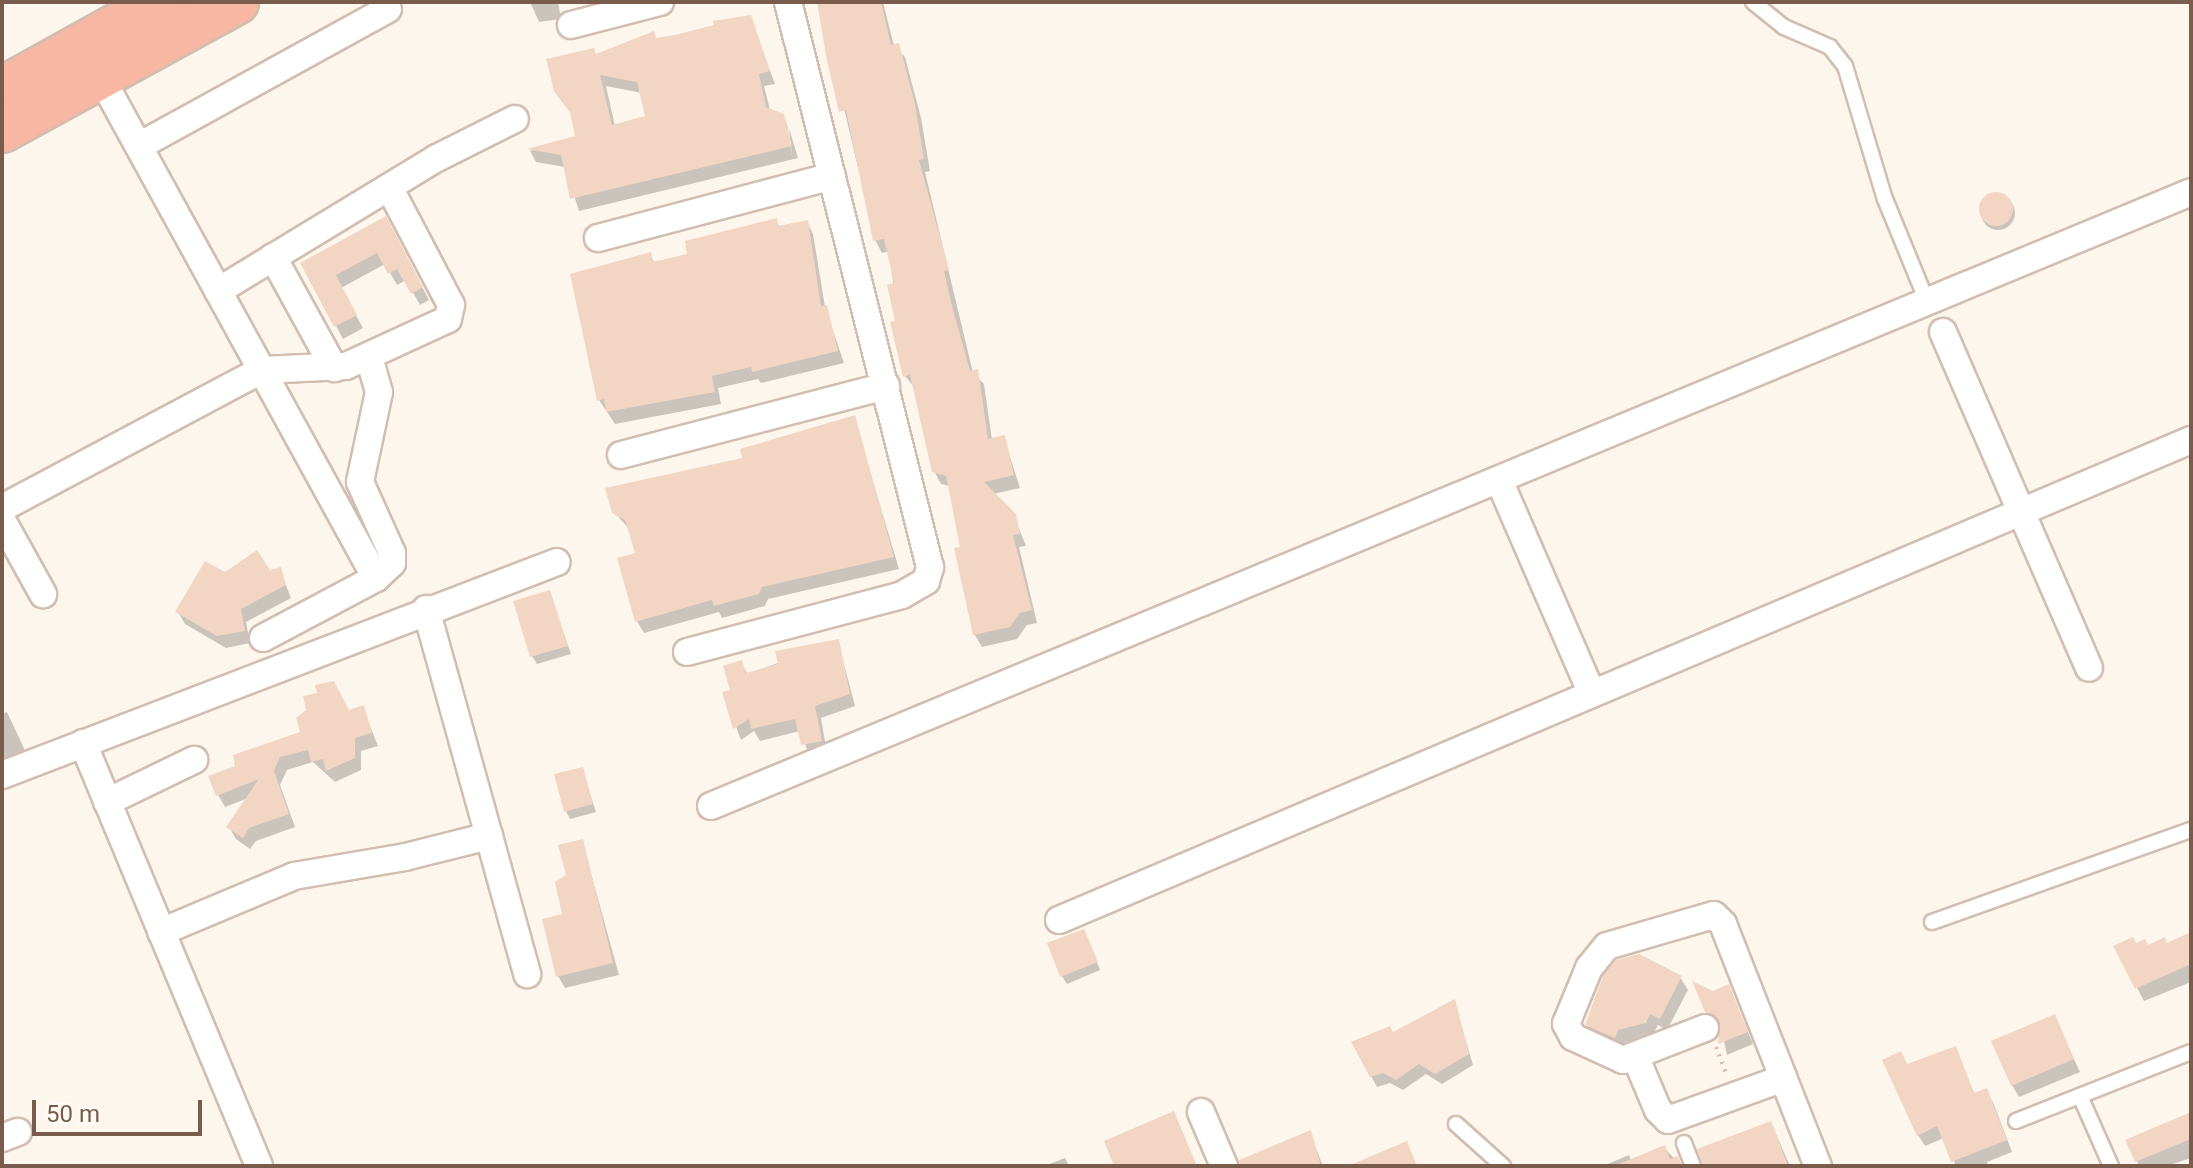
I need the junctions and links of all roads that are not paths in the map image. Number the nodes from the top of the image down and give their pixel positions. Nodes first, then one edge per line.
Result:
1 (161, 2) edge
2 (236, 2) edge
3 (660, 2) edge
4 (788, 2) edge
5 (1753, 2) edge
6 (388, 9) dead end
7 (571, 25) dead end
8 (100, 76) junction
9 (2, 90) edge
10 (515, 119) dead end
11 (2, 130) edge
12 (139, 146) junction
13 (832, 176) junction
14 (389, 187) junction
15 (2191, 192) edge
16 (598, 238) dead end
17 (273, 257) junction
18 (218, 291) junction
19 (1929, 305) junction
20 (1943, 332) dead end
21 (369, 358) junction
22 (334, 368) junction
23 (262, 370) junction
24 (886, 386) junction
25 (2191, 440) edge
26 (621, 455) dead end
27 (1499, 480) junction
28 (2, 508) edge
29 (2021, 511) junction
30 (2, 520) edge
31 (557, 562) dead end
32 (376, 578) junction
33 (43, 594) dead end
34 (426, 609) junction
35 (263, 638) dead end
36 (687, 652) dead end
37 (2089, 668) dead end
38 (1591, 692) junction
39 (83, 743) junction
40 (194, 760) dead end
41 (2, 775) edge
42 (107, 802) junction
43 (711, 806) dead end
44 (2191, 830) edge
45 (489, 836) junction
46 (1059, 920) dead end
47 (1932, 922) dead end
48 (161, 932) junction
49 (527, 974) dead end
50 (1705, 1028) road end
51 (2191, 1052) edge
52 (1636, 1058) junction
53 (1784, 1078) junction
54 (2080, 1096) junction
55 (1201, 1112) dead end
56 (2016, 1121) dead end
57 (1456, 1124) dead end
58 (1684, 1143) dead end
59 (259, 1166) edge
60 (1224, 1166) edge
61 (1503, 1166) edge
62 (1693, 1166) edge
63 (1818, 1166) edge
64 (2111, 1166) edge

1 - 9 highway
2 - 8 highway
3 - 7 street
4 - 13 street
5 - 19 lane
6 - 12 street
8 - 11 highway
8 - 12 street
10 - 14 street
12 - 18 street
13 - 16 street
13 - 24 street
14 - 17 street
14 - 21 street
15 - 19 street
17 - 18 street
17 - 22 street
18 - 23 street
19 - 27 street
20 - 29 street
21 - 22 street
21 - 32 street
22 - 23 street
23 - 28 street
23 - 32 street
24 - 26 street
24 - 36 street
25 - 29 street
27 - 38 street
27 - 43 street
29 - 37 street
29 - 38 street
30 - 33 street
31 - 34 street
32 - 35 street
34 - 39 street
34 - 45 street
38 - 46 street
39 - 41 street
39 - 42 street
40 - 42 street
42 - 48 street
44 - 47 lane
45 - 48 street
45 - 49 street
48 - 59 street
50 - 52 street
51 - 54 lane
52 - 53 street
52 - 53 street
53 - 63 street
54 - 56 lane
54 - 64 lane
55 - 60 street
57 - 61 lane
58 - 62 lane

